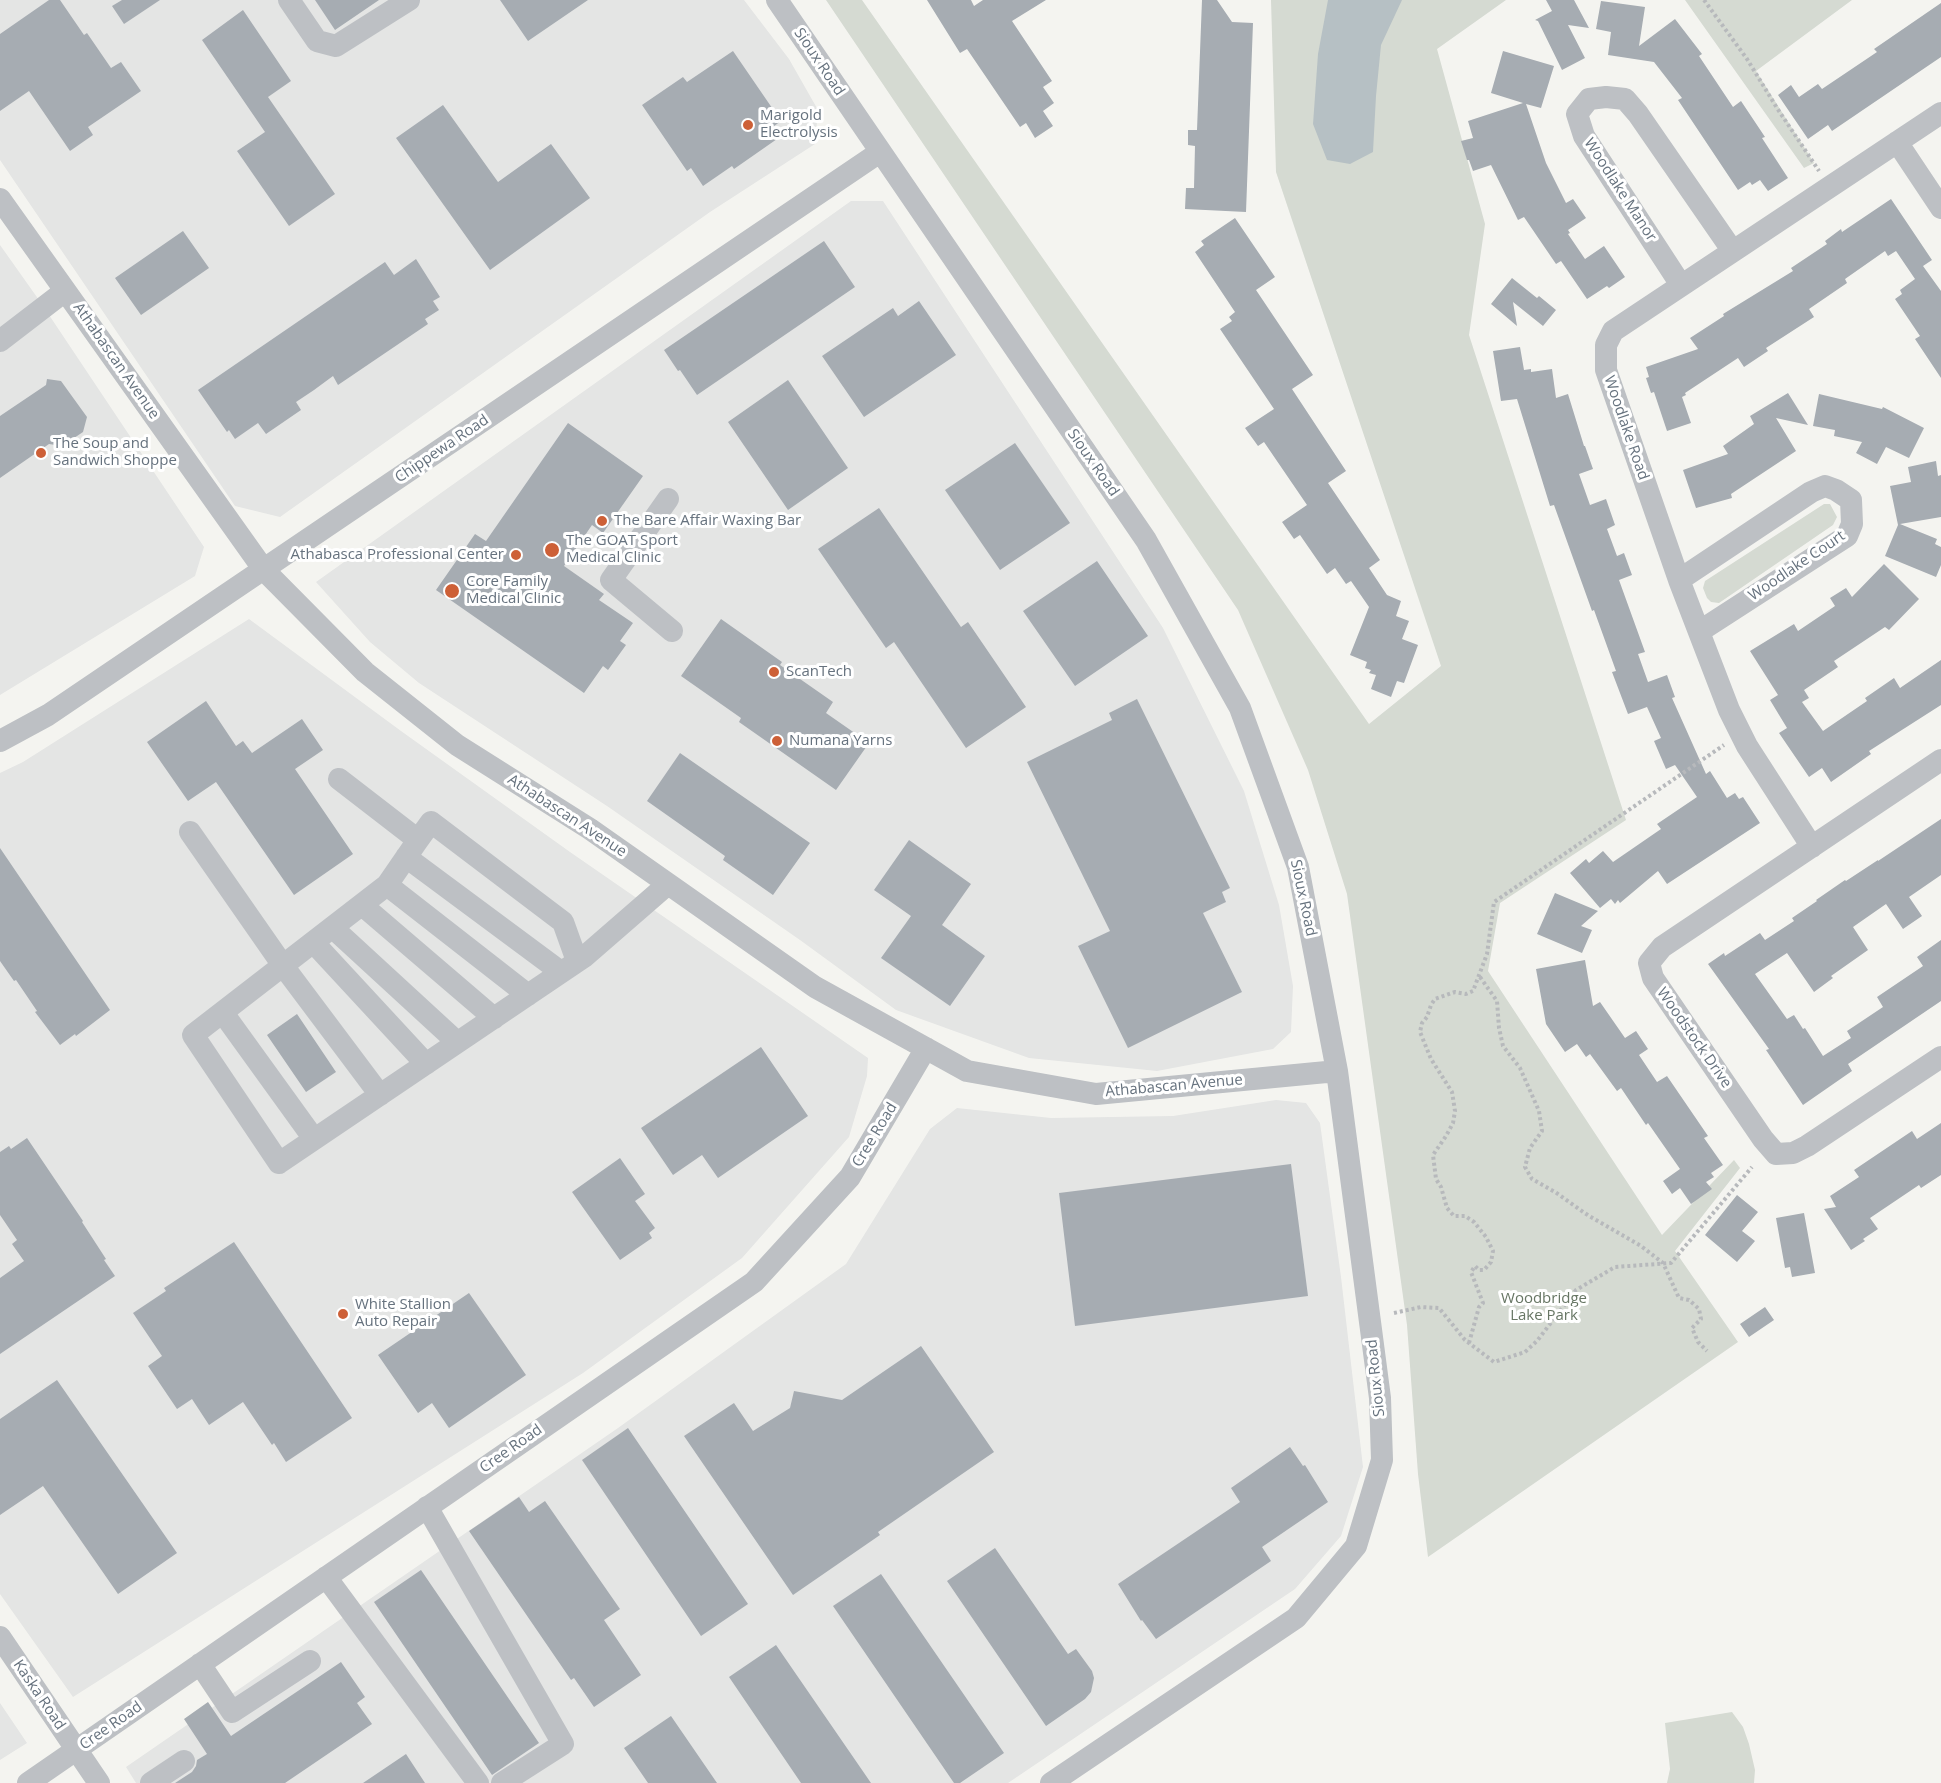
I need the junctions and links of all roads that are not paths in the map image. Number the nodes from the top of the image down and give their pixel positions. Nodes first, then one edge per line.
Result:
1 (289, 0) edge
2 (409, 0) edge
3 (777, 0) edge
4 (1941, 113) edge
5 (1898, 142) junction
6 (880, 152) junction
7 (0, 199) edge
8 (1941, 208) edge
9 (1732, 250) junction
10 (1681, 285) junction
11 (66, 291) junction
12 (0, 341) edge
13 (668, 499) dead end
14 (264, 570) junction
15 (1679, 580) junction
16 (672, 631) dead end
17 (1700, 631) junction
18 (0, 741) edge
19 (1941, 760) edge
20 (339, 779) dead end
21 (190, 832) dead end
22 (1812, 847) junction
23 (412, 849) junction
24 (668, 884) junction
25 (387, 885) junction
26 (362, 905) junction
27 (333, 928) junction
28 (314, 943) junction
29 (284, 967) junction
30 (569, 967) junction
31 (528, 995) junction
32 (223, 1012) junction
33 (494, 1018) junction
34 (457, 1042) junction
35 (926, 1048) junction
36 (1941, 1057) edge
37 (426, 1064) junction
38 (1337, 1071) junction
39 (380, 1095) junction
40 (314, 1139) junction
41 (428, 1507) junction
42 (326, 1577) junction
43 (0, 1637) edge
44 (310, 1661) dead end
45 (200, 1664) junction
46 (76, 1750) junction
47 (184, 1761) dead end
48 (28, 1783) edge
49 (99, 1783) edge
50 (151, 1783) edge
51 (478, 1783) edge
52 (502, 1783) edge
53 (1051, 1783) edge

1 - 2 street
3 - 6 street, Sioux Road
4 - 5 street, Woodlake Road
5 - 8 street
5 - 9 street, Woodlake Road
6 - 14 street, Chippewa Road
6 - 38 street, Sioux Road
7 - 11 street, Athabascan Avenue
9 - 10 street, Woodlake Road
9 - 10 street, Woodlake Manor
10 - 15 street, Woodlake Road
11 - 12 street
11 - 14 street, Athabascan Avenue
13 - 16 street
14 - 18 street, Chippewa Road
14 - 24 street, Athabascan Avenue
15 - 17 street, Woodlake Road
15 - 17 street, Woodlake Court
17 - 22 street, Woodlake Road
19 - 22 street, Woodstock Drive
20 - 23 street
21 - 29 street
22 - 36 street, Woodstock Drive
23 - 25 street
23 - 30 street
23 - 30 street
24 - 30 street
24 - 35 street, Athabascan Avenue
25 - 26 street
25 - 31 street
26 - 27 street
26 - 33 street
27 - 28 street
27 - 34 street
28 - 29 street
28 - 37 street
29 - 32 street
29 - 39 street
30 - 31 street
31 - 33 street
32 - 40 street
32 - 40 street
33 - 34 street
34 - 37 street
35 - 38 street, Athabascan Avenue
35 - 41 street, Cree Road
37 - 39 street
38 - 53 street, Sioux Road
39 - 40 street
41 - 42 street, Cree Road
41 - 52 street
42 - 45 street, Cree Road
42 - 51 street
43 - 46 street, Kaska Road
44 - 45 street
45 - 46 street, Cree Road
46 - 48 street, Cree Road
46 - 49 street, Kaska Road
47 - 50 street

